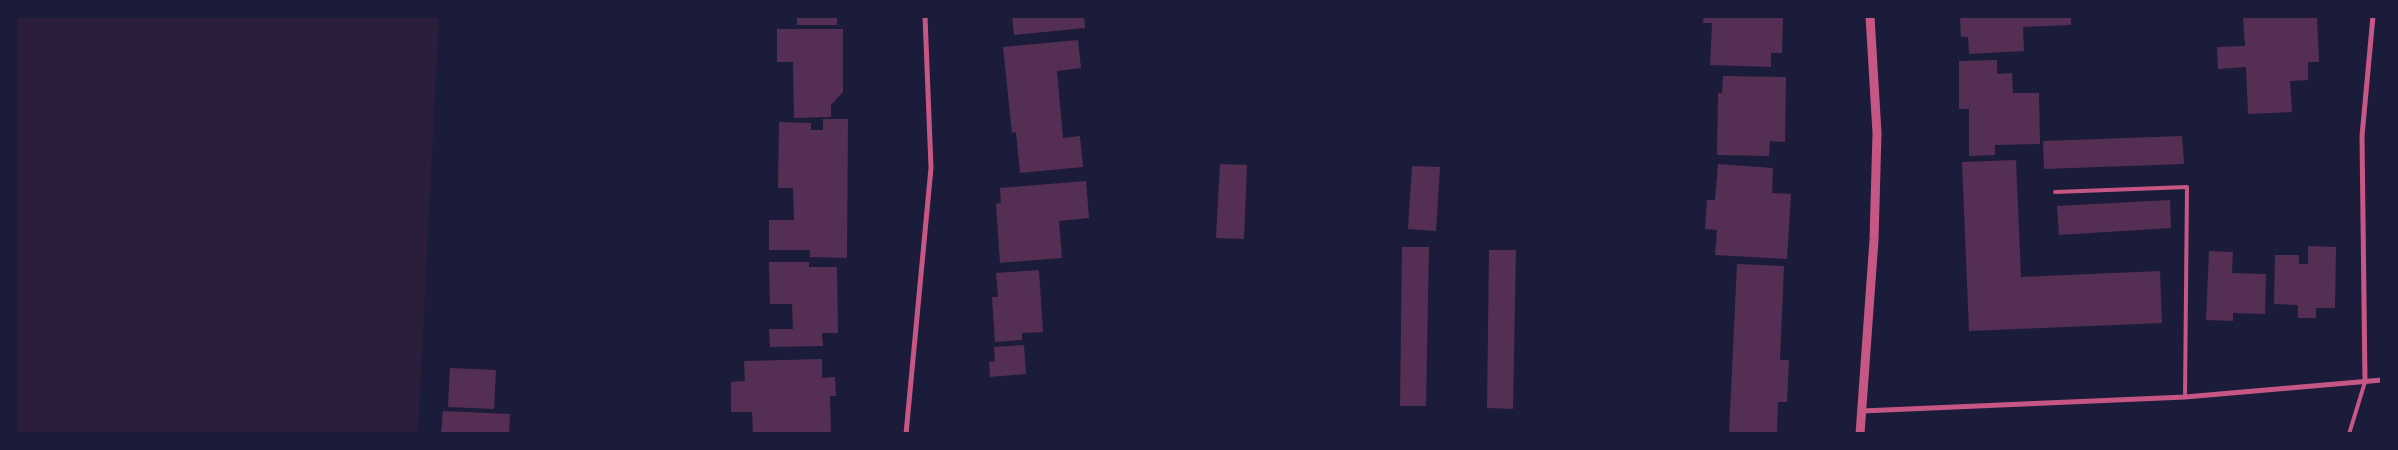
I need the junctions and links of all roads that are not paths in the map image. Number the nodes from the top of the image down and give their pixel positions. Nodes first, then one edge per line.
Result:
1 (925, 16) edge
2 (1870, 16) edge
3 (2373, 16) edge
4 (2055, 192) dead end
5 (2382, 380) edge
6 (2365, 382) junction
7 (2185, 396) junction
8 (1862, 411) junction
9 (906, 434) edge
10 (1860, 434) edge
11 (2349, 434) edge

1 - 9 street
2 - 8 street
3 - 6 street
4 - 7 lane
5 - 6 street
6 - 7 street
6 - 11 lane
7 - 8 street
8 - 10 street

